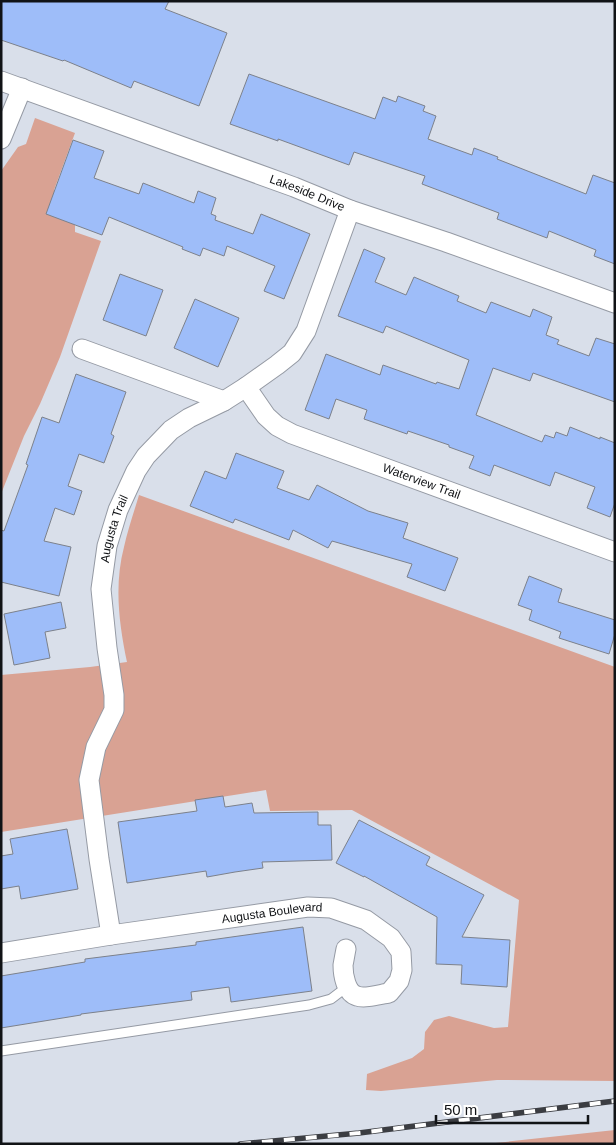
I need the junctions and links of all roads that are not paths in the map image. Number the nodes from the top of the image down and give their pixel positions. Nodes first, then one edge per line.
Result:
1 (1, 81) edge
2 (22, 88) junction
3 (1, 138) edge
4 (350, 210) junction
5 (615, 303) edge
6 (82, 349) dead end
7 (246, 387) junction
8 (224, 402) junction
9 (615, 552) edge
10 (111, 935) junction
11 (346, 949) dead end
12 (1, 953) edge
13 (348, 986) junction
14 (1, 1051) edge

1 - 2 street, Lakeside Drive
2 - 3 street
2 - 4 street, Lakeside Drive
4 - 5 street, Lakeside Drive
4 - 7 street, Augusta Trail
6 - 8 street
7 - 8 street, Augusta Trail
7 - 9 street, Waterview Trail
8 - 10 street, Augusta Trail
10 - 12 street, Augusta Boulevard
10 - 13 street, Augusta Boulevard
11 - 13 street
13 - 14 lane

